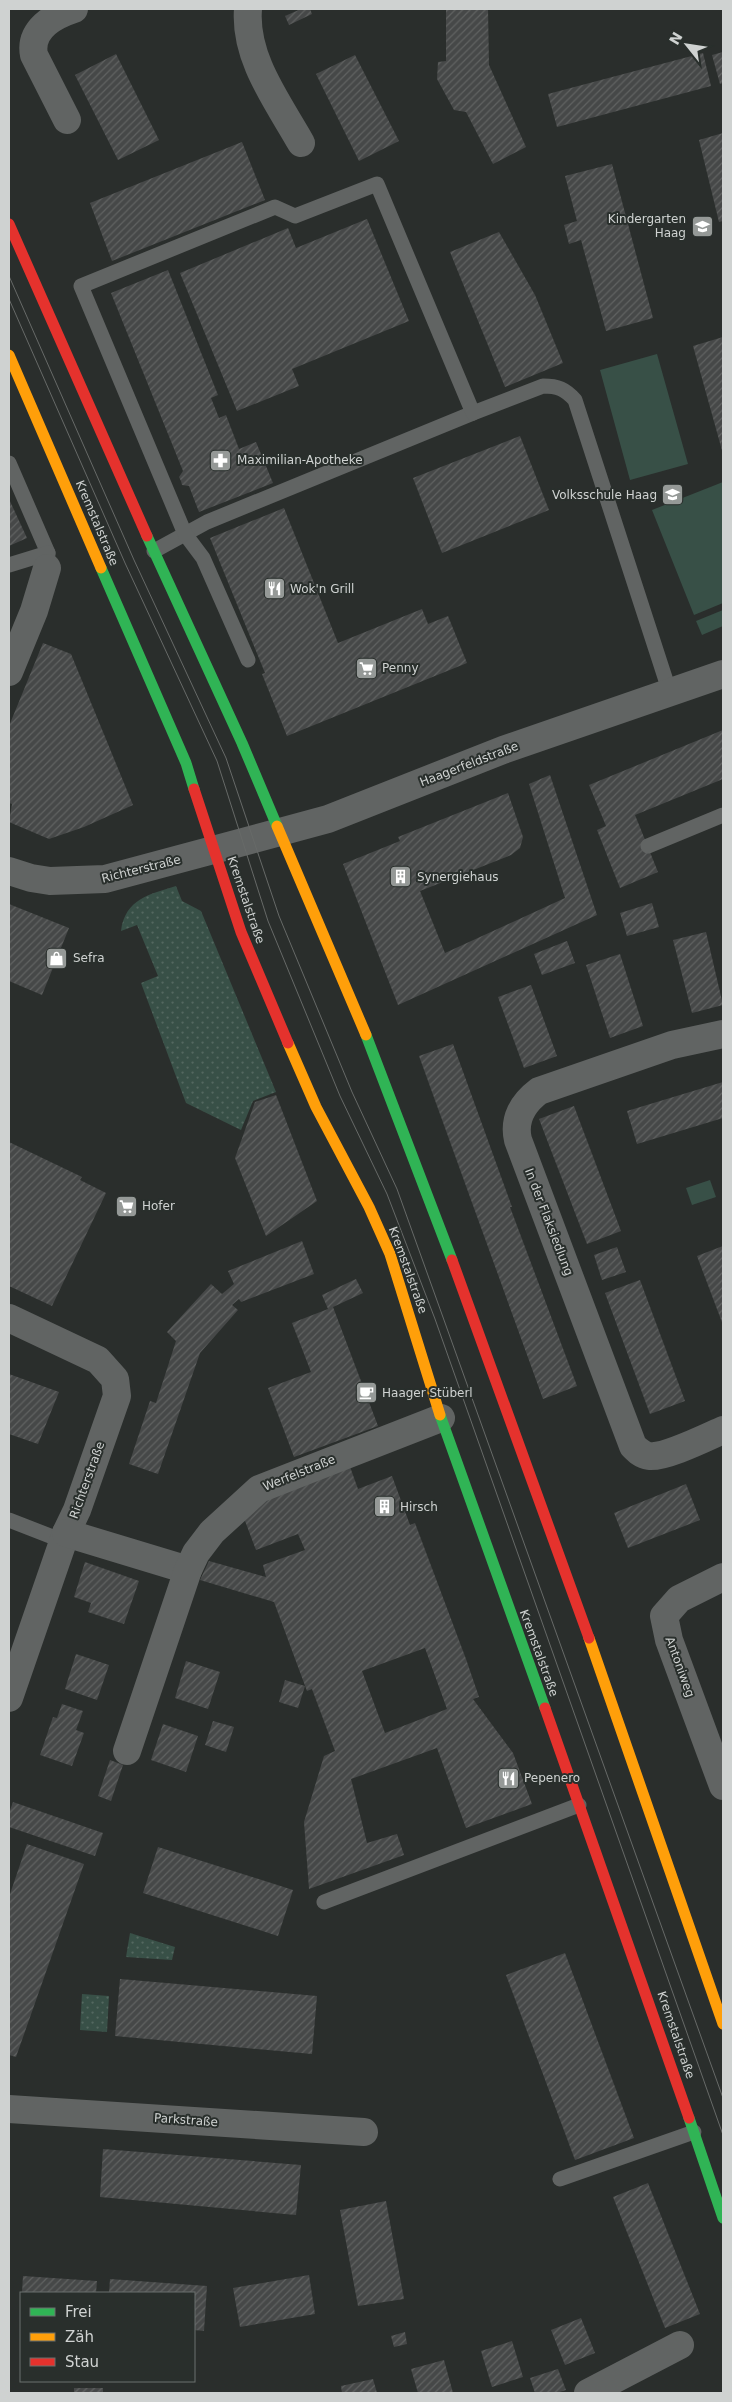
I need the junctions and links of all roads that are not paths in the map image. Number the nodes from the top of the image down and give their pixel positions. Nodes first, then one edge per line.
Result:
1 (74, 9) edge
2 (248, 9) edge
3 (67, 120) dead end
4 (301, 143) dead end
5 (9, 224) edge
6 (9, 355) edge
7 (473, 413) junction
8 (9, 462) edge
9 (185, 534) junction
10 (154, 551) junction
11 (48, 561) junction
12 (9, 565) edge
13 (248, 660) dead end
14 (9, 672) edge
15 (723, 674) edge
16 (670, 693) junction
17 (723, 815) edge
18 (280, 832) junction
19 (648, 846) dead end
20 (215, 850) junction
21 (9, 871) edge
22 (723, 1034) edge
23 (9, 1318) edge
24 (441, 1418) junction
25 (723, 1430) edge
26 (9, 1520) edge
27 (65, 1537) junction
28 (188, 1570) junction
29 (723, 1577) edge
30 (10, 1690) edge
31 (128, 1751) dead end
32 (723, 1786) edge
33 (579, 1805) junction
34 (324, 1902) dead end
35 (723, 2024) edge
36 (9, 2109) edge
37 (364, 2132) dead end
38 (694, 2132) junction
39 (560, 2179) dead end
40 (723, 2218) edge
41 (680, 2345) dead end
42 (588, 2393) edge

1 - 3 street
2 - 4 street
5 - 10 main road
6 - 20 main road, Kremstalstraße
7 - 9 lane
7 - 9 lane
7 - 16 lane
8 - 11 lane
9 - 10 lane
9 - 13 lane
10 - 18 main road
11 - 12 lane
11 - 14 street
15 - 16 street, Haagerfeldstraße
16 - 18 street, Haagerfeldstraße
17 - 19 lane
18 - 20 street, Haagerfeldstraße
18 - 35 main road
20 - 21 street, Richterstraße
20 - 24 main road, Kremstalstraße
22 - 25 street, In der Flaksiedlung
23 - 27 street, Richterstraße
24 - 28 street, Werfelstraße
24 - 33 main road, Kremstalstraße
26 - 27 lane
27 - 28 street
27 - 30 street, Richterstraße
28 - 31 street, Werfelstraße
29 - 32 street, Antoniweg
33 - 34 lane
33 - 38 main road, Kremstalstraße
36 - 37 street, Parkstraße
38 - 39 lane
38 - 40 main road, Kremstalstraße
41 - 42 street

